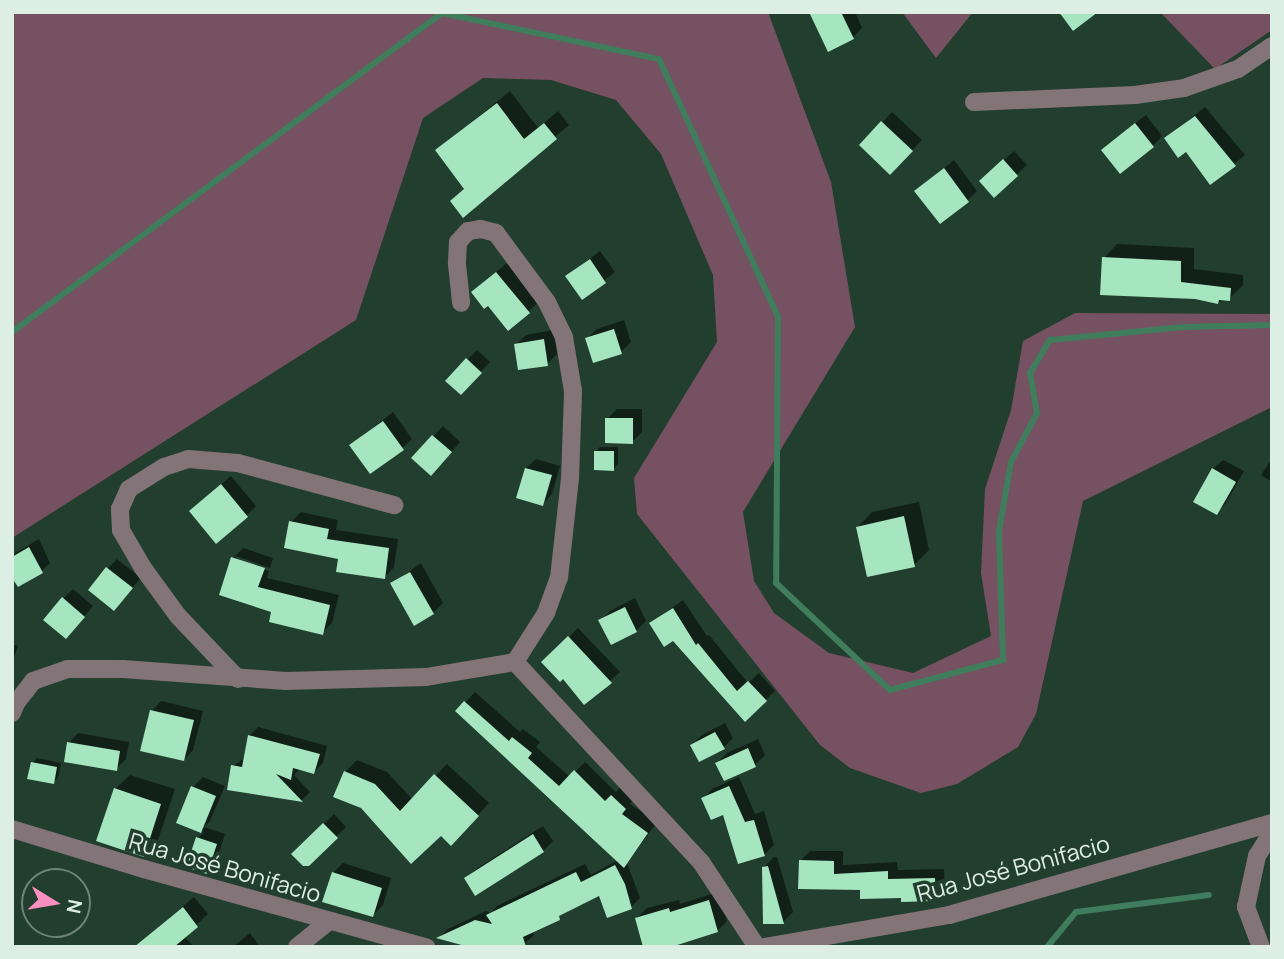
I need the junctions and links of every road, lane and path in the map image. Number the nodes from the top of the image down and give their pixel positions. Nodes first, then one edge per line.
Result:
1 (1272, 46) edge
2 (974, 102) dead end
3 (461, 303) dead end
4 (394, 505) dead end
5 (516, 662) junction
6 (238, 679) junction
7 (12, 713) edge
8 (1272, 823) edge
9 (12, 829) edge
10 (1272, 832) edge
11 (328, 922) junction
12 (297, 947) edge
13 (426, 947) edge
14 (757, 947) edge
15 (764, 947) edge
16 (1261, 947) edge

1 - 2 street
3 - 5 street
4 - 6 street
5 - 6 street
5 - 14 street
6 - 7 street
8 - 15 street, Rua José Bonifacio
9 - 11 street, Rua José Bonifacio
10 - 16 street
11 - 12 street
11 - 13 street, Rua José Bonifacio

